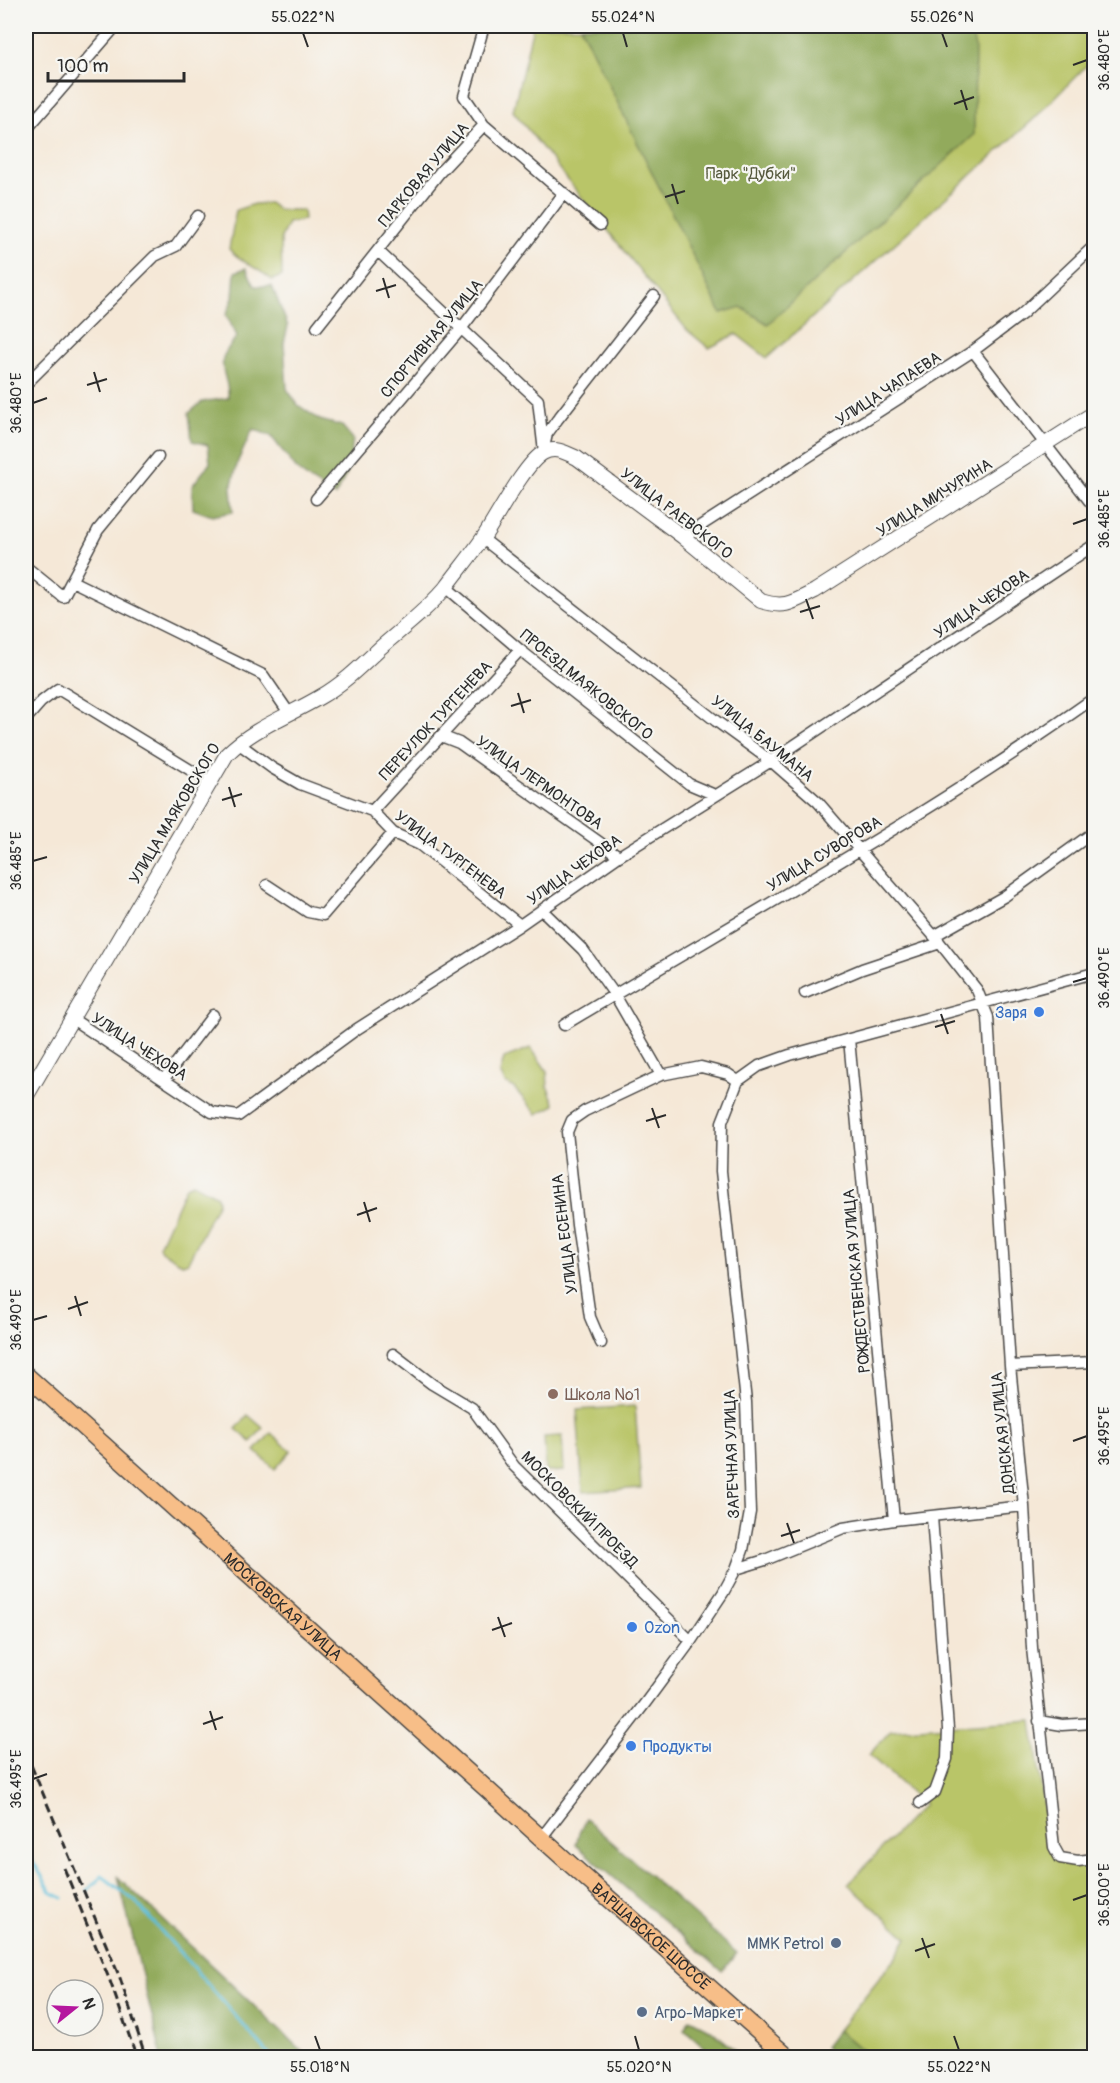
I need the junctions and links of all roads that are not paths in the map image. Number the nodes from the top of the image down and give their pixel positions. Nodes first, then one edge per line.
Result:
1 (116, 26) edge
2 (484, 26) edge
3 (484, 125) junction
4 (26, 130) edge
5 (564, 193) junction
6 (198, 216) dead end
7 (600, 225) dead end
8 (1095, 246) edge
9 (378, 251) junction
10 (654, 296) dead end
11 (317, 327) dead end
12 (461, 329) junction
13 (973, 351) junction
14 (26, 384) edge
15 (1095, 413) edge
16 (1045, 446) junction
17 (543, 452) junction
18 (158, 457) dead end
19 (316, 499) dead end
20 (1095, 507) edge
21 (683, 537) junction
22 (483, 539) junction
23 (1095, 545) edge
24 (26, 567) edge
25 (72, 582) junction
26 (446, 587) junction
27 (788, 604) joint
28 (520, 650) junction
29 (1095, 698) edge
30 (289, 713) junction
31 (26, 719) edge
32 (441, 736) junction
33 (238, 743) junction
34 (771, 761) junction
35 (210, 782) junction
36 (715, 795) junction
37 (372, 811) junction
38 (1095, 832) edge
39 (393, 833) junction
40 (860, 850) junction
41 (619, 856) junction
42 (267, 885) dead end
43 (542, 910) junction
44 (520, 925) junction
45 (937, 940) junction
46 (1095, 973) edge
47 (805, 993) dead end
48 (615, 995) junction
49 (983, 1003) junction
50 (213, 1015) dead end
51 (71, 1018) junction
52 (564, 1025) dead end
53 (849, 1039) junction
54 (661, 1075) junction
55 (164, 1079) junction
56 (738, 1081) junction
57 (26, 1096) edge
58 (601, 1343) dead end
59 (393, 1354) dead end
60 (1095, 1362) edge
61 (1010, 1366) junction
62 (26, 1375) edge
63 (1024, 1506) junction
64 (932, 1517) junction
65 (894, 1520) junction
66 (736, 1569) junction
67 (691, 1641) junction
68 (1039, 1721) junction
69 (1095, 1723) edge
70 (920, 1803) dead end
71 (542, 1837) junction
72 (1095, 1859) edge
73 (789, 2058) edge

1 - 4 street
2 - 3 street, ПАРКОВАЯ УЛИЦА
3 - 5 street
3 - 9 street, ПАРКОВАЯ УЛИЦА
5 - 7 street
5 - 12 street, СПОРТИВНАЯ УЛИЦА
6 - 14 street
8 - 13 street, УЛИЦА ЧАПАЕВА
9 - 11 street, ПАРКОВАЯ УЛИЦА
9 - 12 street
10 - 17 street, УЛИЦА МАЯКОВСКОГО
12 - 17 street
12 - 19 street, СПОРТИВНАЯ УЛИЦА
13 - 16 street
13 - 21 street, УЛИЦА ЧАПАЕВА
15 - 16 street, УЛИЦА МИЧУРИНА
16 - 20 street
16 - 27 street, УЛИЦА МИЧУРИНА
17 - 21 street, УЛИЦА РАЕВСКОГО
17 - 22 street, УЛИЦА МАЯКОВСКОГО
18 - 25 street
21 - 27 street, УЛИЦА РАЕВСКОГО
22 - 26 street, УЛИЦА МАЯКОВСКОГО
22 - 34 street, УЛИЦА БАУМАНА
23 - 34 street, УЛИЦА ЧЕХОВА
24 - 25 street
25 - 30 street
26 - 28 street, ПРОЕЗД МАЯКОВСКОГО
26 - 30 street, УЛИЦА МАЯКОВСКОГО
28 - 32 street, ПЕРЕУЛОК ТУРГЕНЕВА
28 - 36 street, ПРОЕЗД МАЯКОВСКОГО
29 - 40 street, УЛИЦА СУВОРОВА
30 - 33 street, УЛИЦА МАЯКОВСКОГО
31 - 35 street
32 - 37 street, ПЕРЕУЛОК ТУРГЕНЕВА
32 - 41 street, УЛИЦА ЛЕРМОНТОВА
33 - 35 street, УЛИЦА МАЯКОВСКОГО
33 - 37 street, УЛИЦА ТУРГЕНЕВА
34 - 36 street, УЛИЦА ЧЕХОВА
34 - 40 street, УЛИЦА БАУМАНА
35 - 51 street, УЛИЦА МАЯКОВСКОГО
36 - 41 street, УЛИЦА ЧЕХОВА
37 - 39 street, УЛИЦА ТУРГЕНЕВА
38 - 45 street
39 - 42 street
39 - 44 street, УЛИЦА ТУРГЕНЕВА
40 - 45 street, УЛИЦА БАУМАНА
40 - 48 street, УЛИЦА СУВОРОВА
41 - 43 street, УЛИЦА ЧЕХОВА
43 - 44 street, УЛИЦА ЧЕХОВА
43 - 48 street
44 - 55 street, УЛИЦА ЧЕХОВА
45 - 47 street
45 - 49 street, УЛИЦА БАУМАНА
46 - 49 street
48 - 52 street, УЛИЦА СУВОРОВА
48 - 54 street
49 - 53 street
49 - 61 street, ДОНСКАЯ УЛИЦА
50 - 55 street
51 - 55 street, УЛИЦА ЧЕХОВА
51 - 57 street, УЛИЦА МАЯКОВСКОГО
53 - 56 street
53 - 65 street, РОЖДЕСТВЕНСКАЯ УЛИЦА
54 - 56 street
54 - 58 street, УЛИЦА ЕСЕНИНА
56 - 66 street, ЗАРЕЧНАЯ УЛИЦА
59 - 67 street, МОСКОВСКИЙ ПРОЕЗД
60 - 61 street
61 - 63 street, ДОНСКАЯ УЛИЦА
62 - 71 main road, МОСКОВСКАЯ УЛИЦА
63 - 64 street
63 - 68 street, ДОНСКАЯ УЛИЦА
64 - 65 street
64 - 70 street
65 - 66 street
66 - 67 street, ЗАРЕЧНАЯ УЛИЦА
67 - 71 street, ЗАРЕЧНАЯ УЛИЦА
68 - 69 street
68 - 72 street, ДОНСКАЯ УЛИЦА
71 - 73 main road, ВАРШАВСКОЕ ШОССЕ

